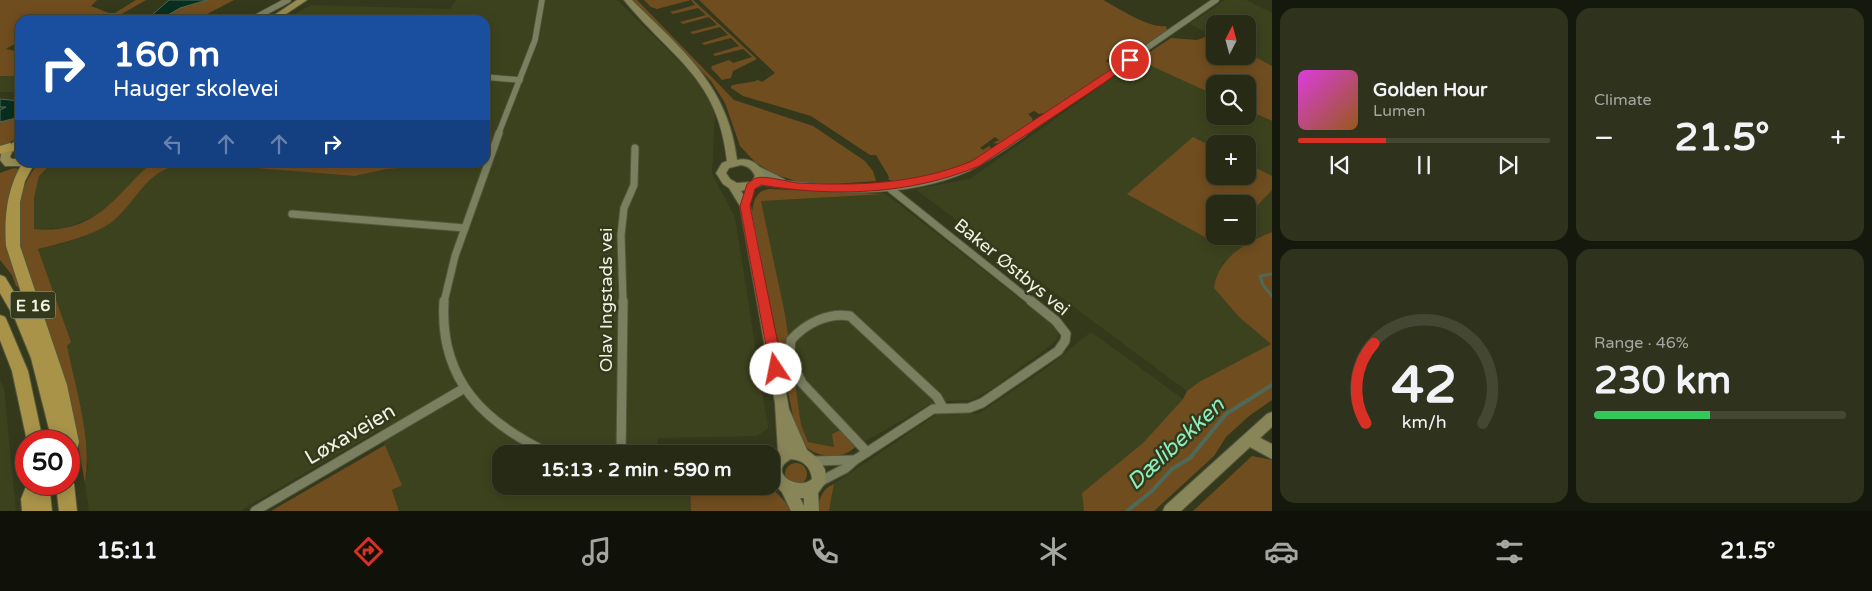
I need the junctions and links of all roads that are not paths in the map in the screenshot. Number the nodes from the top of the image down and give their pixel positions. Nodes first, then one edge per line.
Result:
1 (288, 0) edge
2 (303, 0) edge
3 (542, 0) edge
4 (628, 0) edge
5 (1216, 0) edge
6 (260, 15) edge
7 (279, 15) edge
8 (490, 77) edge
9 (520, 80) junction
10 (732, 145) junction
11 (635, 148) dead end
12 (7, 152) edge
13 (490, 161) edge
14 (15, 163) edge
15 (732, 163) junction
16 (747, 163) junction
17 (15, 165) edge
18 (23, 167) edge
19 (488, 167) edge
20 (0, 169) edge
21 (758, 170) junction
22 (755, 184) junction
23 (790, 186) junction
24 (734, 187) junction
25 (888, 187) junction
26 (745, 206) junction
27 (292, 214) dead end
28 (465, 228) junction
29 (0, 281) edge
30 (0, 321) edge
31 (463, 389) junction
32 (782, 403) junction
33 (944, 408) junction
34 (1272, 418) edge
35 (33, 430) edge
36 (57, 430) edge
37 (68, 430) edge
38 (1250, 439) junction
39 (531, 445) edge
40 (621, 445) edge
41 (779, 445) edge
42 (867, 452) junction
43 (1272, 452) edge
44 (807, 457) junction
45 (780, 458) edge
46 (855, 460) junction
47 (780, 485) edge
48 (815, 488) junction
49 (789, 493) junction
50 (32, 495) edge
51 (41, 495) edge
52 (67, 495) edge
53 (31, 511) edge
54 (43, 511) edge
55 (68, 511) edge
56 (255, 511) edge
57 (799, 511) edge
58 (812, 511) edge
59 (1170, 511) edge

1 - 6 street
2 - 7 main road
3 - 9 street
4 - 10 main road
5 - 25 street
8 - 9 street
9 - 13 street
10 - 15 main road
10 - 16 main road
11 - 40 street, Olav Ingstads vei
12 - 14 main road
15 - 16 main road
15 - 24 main road
16 - 21 main road
17 - 20 main road
18 - 37 highway, E 16
19 - 28 street
21 - 22 main road
21 - 23 street
22 - 23 street
22 - 24 main road
22 - 26 main road
23 - 25 street
24 - 26 main road
25 - 33 street, Baker Østbys vei
26 - 32 main road
27 - 28 street
28 - 31 street
29 - 36 highway, E 16
30 - 35 highway, E 16
31 - 39 street
31 - 56 street, Løxaveien
32 - 41 main road
32 - 44 main road
33 - 42 street, Baker Østbys vei
33 - 42 street
34 - 38 main road
38 - 43 main road
38 - 59 main road
42 - 46 street, Baker Østbys vei
44 - 45 main road
44 - 46 street
44 - 48 main road
46 - 48 street, Baker Østbys vei
47 - 49 main road
48 - 49 main road
48 - 58 main road
49 - 57 main road
50 - 53 highway
51 - 54 highway
52 - 55 highway

